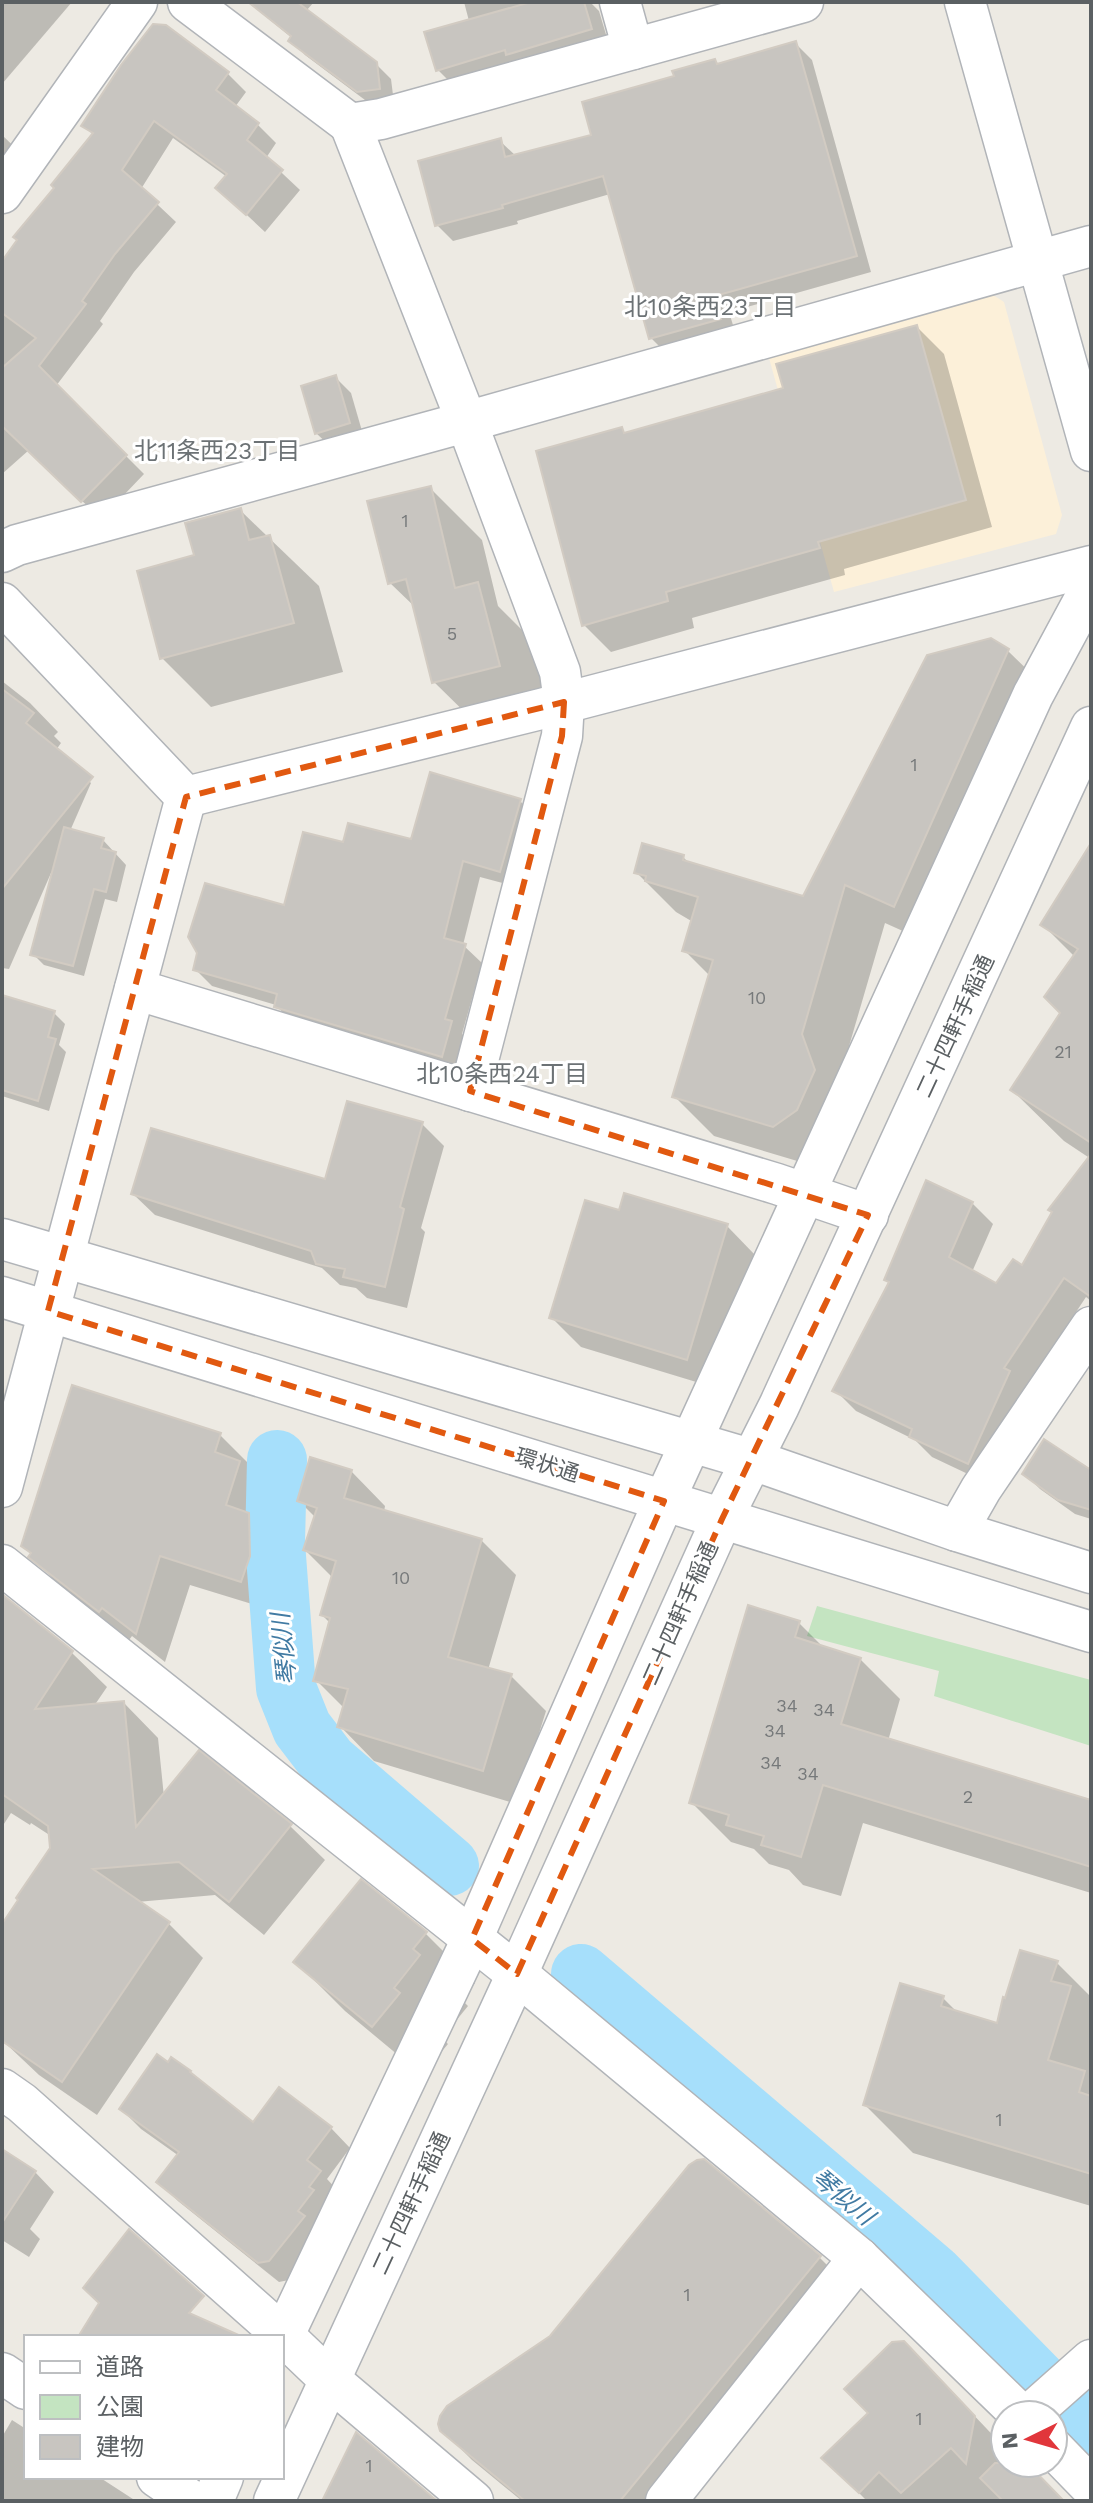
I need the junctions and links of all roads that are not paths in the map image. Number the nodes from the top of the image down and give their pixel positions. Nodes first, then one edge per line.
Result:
1 (137, 2) edge
2 (188, 2) edge
3 (620, 2) edge
4 (803, 2) edge
5 (965, 2) edge
6 (633, 49) junction
7 (350, 124) junction
8 (2, 193) edge
9 (1091, 246) edge
10 (1037, 260) junction
11 (466, 421) junction
12 (1091, 451) edge
13 (2, 552) edge
14 (1091, 566) edge
15 (1091, 593) edge
16 (2, 603) edge
17 (564, 702) junction
18 (1091, 727) edge
19 (186, 797) junction
20 (1078, 797) edge
21 (135, 989) junction
22 (470, 1091) junction
23 (806, 1194) junction
24 (868, 1215) junction
25 (2, 1239) edge
26 (63, 1258) junction
27 (2, 1297) edge
28 (48, 1311) junction
29 (1091, 1327) edge
30 (693, 1441) junction
31 (753, 1460) junction
32 (2, 1487) edge
33 (664, 1501) junction
34 (722, 1519) junction
35 (957, 1531) junction
36 (2, 1565) edge
37 (1091, 1573) edge
38 (1091, 1632) edge
39 (472, 1939) junction
40 (517, 1974) junction
41 (2, 2089) edge
42 (859, 2258) junction
43 (281, 2335) edge
44 (284, 2335) edge
45 (284, 2338) edge
46 (2, 2373) edge
47 (329, 2379) junction
48 (24, 2388) edge
49 (1049, 2396) edge
50 (1069, 2464) edge
51 (160, 2479) edge
52 (222, 2479) edge
53 (284, 2479) edge
54 (284, 2479) edge
55 (1091, 2487) edge
56 (192, 2501) edge
57 (213, 2501) edge
58 (274, 2501) edge
59 (473, 2501) edge
60 (666, 2501) edge

1 - 8 street
2 - 7 street
3 - 6 street
4 - 6 street
5 - 10 street
6 - 7 street
7 - 11 street
9 - 10 street
10 - 11 street
10 - 12 street
11 - 13 street
11 - 17 street
14 - 17 street
15 - 23 street
16 - 19 street
17 - 19 street
17 - 22 street
18 - 20 street, 二十四軒手稲通
19 - 21 street
20 - 24 street, 二十四軒手稲通
21 - 22 street
21 - 26 street
22 - 23 street
23 - 24 street
23 - 30 street
24 - 31 street, 二十四軒手稲通
25 - 26 street
26 - 28 street
26 - 30 street
27 - 28 street, 環状通
28 - 32 street
28 - 33 street, 環状通
29 - 35 street
30 - 31 street
30 - 33 street
31 - 34 street, 二十四軒手稲通
31 - 35 street
33 - 34 street, 環状通
33 - 39 street
34 - 38 street, 環状通
34 - 40 street, 二十四軒手稲通
35 - 37 street
36 - 39 street
39 - 40 street
39 - 44 street
40 - 42 street
40 - 47 street, 二十四軒手稲通
41 - 43 street
42 - 49 street
42 - 60 street
45 - 47 street
46 - 48 street
47 - 53 street, 二十四軒手稲通
47 - 59 street
50 - 55 street
51 - 56 street
52 - 57 street
54 - 58 street, 二十四軒手稲通

